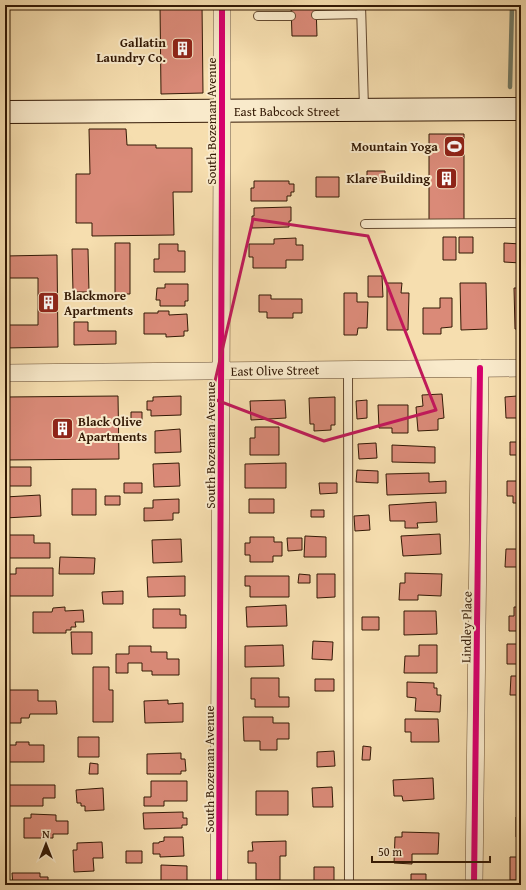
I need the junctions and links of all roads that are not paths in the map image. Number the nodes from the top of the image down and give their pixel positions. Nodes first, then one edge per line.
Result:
1 (222, 5) edge
2 (361, 5) edge
3 (361, 14) junction
4 (316, 15) dead end
5 (258, 16) dead end
6 (291, 16) dead end
7 (521, 109) edge
8 (222, 111) junction
9 (364, 111) junction
10 (5, 112) edge
11 (521, 222) edge
12 (365, 224) dead end
13 (480, 368) junction
14 (521, 368) edge
15 (348, 370) junction
16 (221, 371) junction
17 (5, 373) edge
18 (219, 885) edge
19 (349, 885) edge
20 (474, 885) edge

1 - 8 street, South Bozeman Avenue
2 - 3 lane
3 - 4 lane
3 - 9 lane
5 - 6 lane
7 - 9 street, East Babcock Street
8 - 9 street, East Babcock Street
8 - 10 street, East Babcock Street
8 - 16 street, South Bozeman Avenue
11 - 12 lane
13 - 14 street, East Olive Street
13 - 15 street, East Olive Street
13 - 20 street, Lindley Place
15 - 16 street, East Olive Street
15 - 19 lane
16 - 17 street, East Olive Street
16 - 18 street, South Bozeman Avenue

